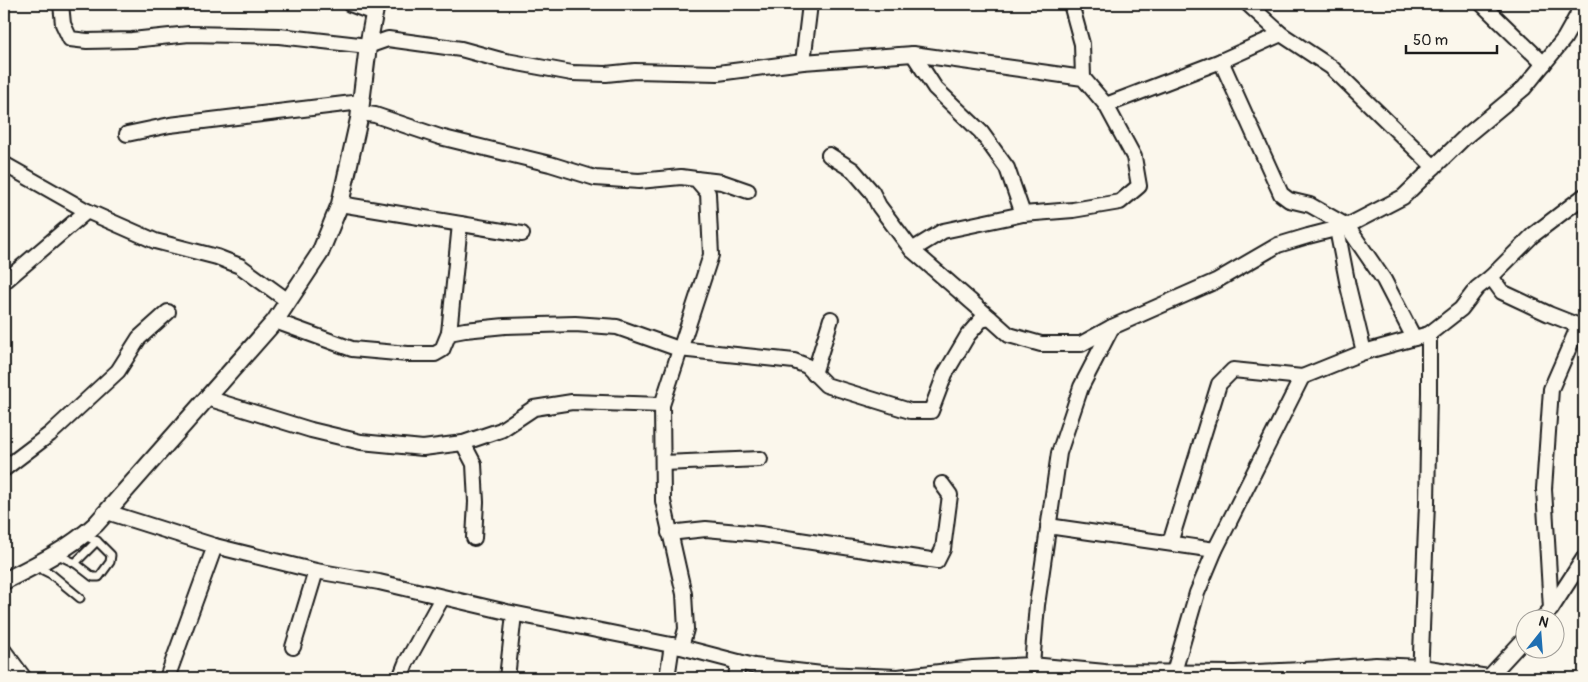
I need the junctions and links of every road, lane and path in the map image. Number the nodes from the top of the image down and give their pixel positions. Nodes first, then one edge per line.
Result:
1 (61, 4) edge
2 (350, 4) edge
3 (810, 4) edge
4 (1071, 4) edge
5 (1248, 4) edge
6 (1482, 4) edge
7 (1580, 4) edge
8 (375, 8) edge
9 (1281, 34) junction
10 (368, 46) junction
11 (913, 54) junction
12 (1222, 61) junction
13 (804, 62) junction
14 (1544, 64) junction
15 (1083, 78) junction
16 (1106, 105) junction
17 (361, 108) junction
18 (127, 134) dead end
19 (829, 155) dead end
20 (4, 164) edge
21 (1434, 167) junction
22 (696, 179) junction
23 (748, 192) dead end
24 (1584, 196) edge
25 (340, 204) junction
26 (87, 211) junction
27 (1023, 214) junction
28 (460, 224) junction
29 (1342, 228) junction
30 (522, 234) dead end
31 (912, 250) junction
32 (1491, 277) junction
33 (4, 282) edge
34 (288, 301) junction
35 (168, 312) dead end
36 (990, 318) junction
37 (831, 319) dead end
38 (274, 321) junction
39 (1583, 324) edge
40 (1112, 327) junction
41 (449, 333) junction
42 (1429, 334) junction
43 (1414, 338) junction
44 (679, 349) junction
45 (1364, 352) junction
46 (814, 374) junction
47 (1302, 377) junction
48 (207, 398) junction
49 (662, 405) junction
50 (463, 443) junction
51 (760, 459) dead end
52 (663, 463) junction
53 (4, 469) edge
54 (942, 484) dead end
55 (107, 512) junction
56 (1048, 526) junction
57 (670, 533) junction
58 (90, 538) junction
59 (474, 538) dead end
60 (1170, 543) junction
61 (215, 546) junction
62 (1215, 550) junction
63 (55, 554) junction
64 (1584, 558) edge
65 (75, 563) junction
66 (35, 566) junction
67 (316, 571) junction
68 (4, 581) edge
69 (80, 598) dead end
70 (442, 598) junction
71 (1546, 610) edge
72 (1549, 610) edge
73 (514, 614) junction
74 (677, 646) junction
75 (293, 647) dead end
76 (1516, 649) edge
77 (4, 651) edge
78 (738, 662) junction
79 (1032, 665) junction
80 (1174, 672) junction
81 (1375, 672) edge
82 (1420, 672) edge
83 (1138, 675) edge
84 (1235, 675) edge
85 (1493, 677) edge
86 (24, 678) edge
87 (167, 678) edge
88 (400, 678) edge
89 (507, 678) edge
90 (667, 678) edge
91 (736, 678) edge

1 - 10 street
2 - 8 street
3 - 13 street
4 - 15 street
5 - 9 street
6 - 14 street
7 - 14 street
8 - 10 street
9 - 12 street
9 - 21 street
10 - 13 street
10 - 17 street
11 - 13 street
11 - 15 street
11 - 27 street
12 - 16 street
12 - 29 street
14 - 21 street
15 - 16 street
16 - 27 street
17 - 18 street
17 - 22 street
17 - 25 street
19 - 31 street
20 - 26 street
21 - 29 street
22 - 23 street
22 - 44 street
24 - 32 street
25 - 28 street
25 - 34 street
26 - 33 street
26 - 34 street
27 - 31 street
28 - 30 street
28 - 41 street
29 - 40 street
29 - 43 street
29 - 45 street
31 - 36 street
32 - 39 street
32 - 42 street
34 - 38 street
35 - 53 street
36 - 40 street
36 - 46 street
37 - 46 street
38 - 41 street
38 - 48 street
39 - 71 street
40 - 56 street
41 - 44 street
42 - 43 street
42 - 82 street
43 - 45 street
44 - 46 street
44 - 49 street
45 - 47 street
47 - 60 street
47 - 62 street
48 - 50 street
48 - 55 street
49 - 50 street
49 - 52 street
50 - 59 street
51 - 52 street
52 - 57 street
54 - 57 street
55 - 58 street
55 - 61 street
56 - 60 street
56 - 79 street
57 - 74 street
58 - 63 street
58 - 65 lane
58 - 65 lane
60 - 62 street
61 - 67 street
61 - 87 street
62 - 80 street
63 - 65 lane
63 - 66 street
64 - 72 street
66 - 68 street
66 - 69 lane
67 - 70 street
67 - 75 street
70 - 73 street
70 - 88 street
73 - 74 street
73 - 89 street
74 - 78 street
74 - 90 street
76 - 85 street
77 - 86 street
78 - 79 street
78 - 91 street
79 - 83 street
80 - 83 street
80 - 84 street
81 - 82 street
81 - 84 street
82 - 85 street

